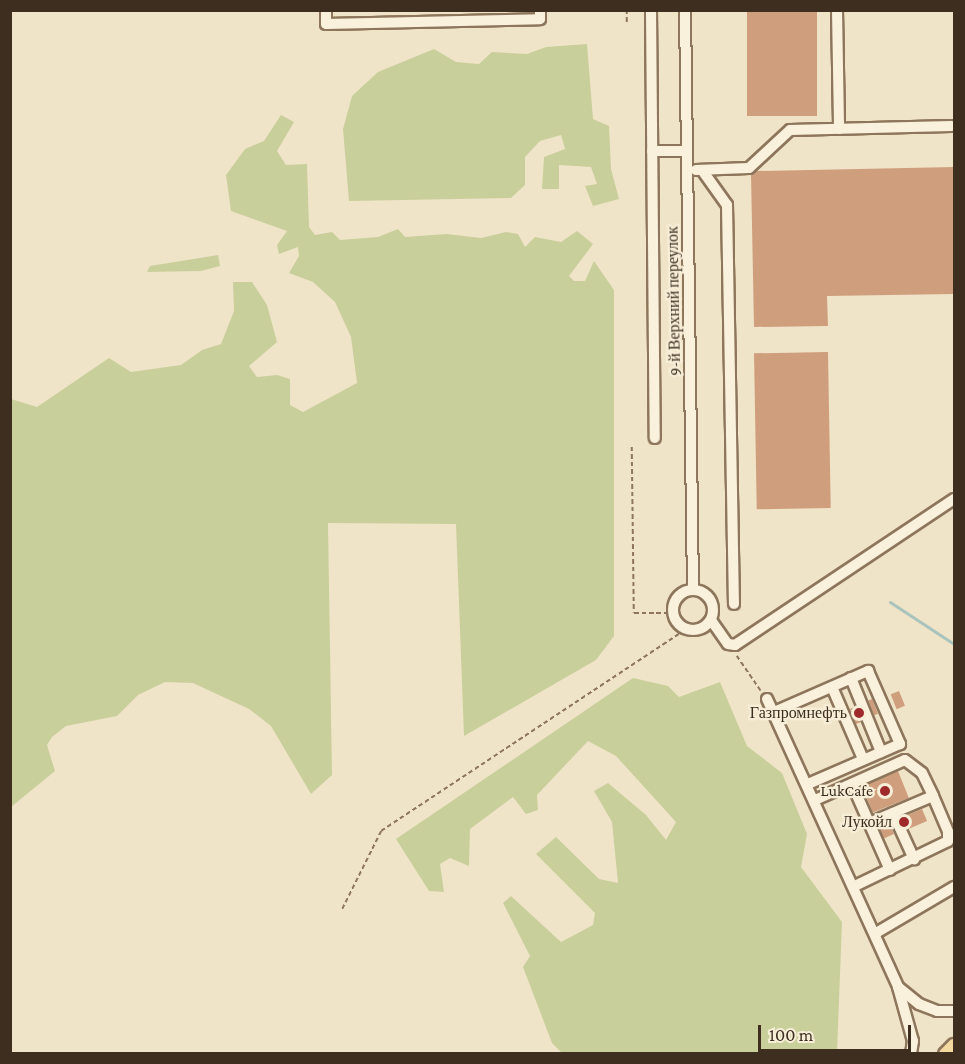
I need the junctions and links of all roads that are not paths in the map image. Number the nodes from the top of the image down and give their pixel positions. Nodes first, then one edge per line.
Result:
1 (326, 10) edge
2 (540, 10) edge
3 (651, 10) edge
4 (685, 10) edge
5 (837, 10) edge
6 (951, 126) dead end
7 (839, 129) junction
8 (652, 151) junction
9 (687, 151) junction
10 (688, 170) junction
11 (702, 170) junction
12 (655, 438) dead end
13 (954, 499) edge
14 (693, 590) junction
15 (734, 604) dead end
16 (711, 620) junction
17 (851, 678) junction
18 (832, 687) junction
19 (767, 699) road end
20 (774, 712) junction
21 (881, 752) junction
22 (863, 759) junction
23 (808, 784) junction
24 (852, 784) junction
25 (933, 796) junction
26 (815, 800) junction
27 (893, 813) junction
28 (869, 823) junction
29 (914, 860) junction
30 (890, 870) junction
31 (855, 886) junction
32 (954, 887) edge
33 (876, 933) junction
34 (898, 987) junction
35 (954, 1011) edge
36 (954, 1044) edge
37 (910, 1053) edge
38 (945, 1053) edge

1 - 2 street
3 - 8 street
4 - 9 street, 9-й Верхний переулок
5 - 7 street
6 - 7 street
7 - 11 street
8 - 9 street
8 - 12 street
9 - 10 street, 9-й Верхний переулок
10 - 11 street
10 - 14 street, 9-й Верхний переулок
11 - 15 street
13 - 16 street
14 - 16 street
14 - 16 street
17 - 18 street
17 - 21 street
17 - 21 street
18 - 20 street
18 - 22 street
19 - 20 street
20 - 23 street
21 - 22 street
22 - 23 street
23 - 26 street
24 - 25 street
24 - 26 street
24 - 28 street
25 - 27 street
25 - 29 street
26 - 31 street
27 - 28 street
27 - 29 street
28 - 30 street
29 - 30 street
30 - 31 street
31 - 33 street
32 - 33 street
33 - 34 street
34 - 35 street
34 - 37 street
36 - 38 main road

